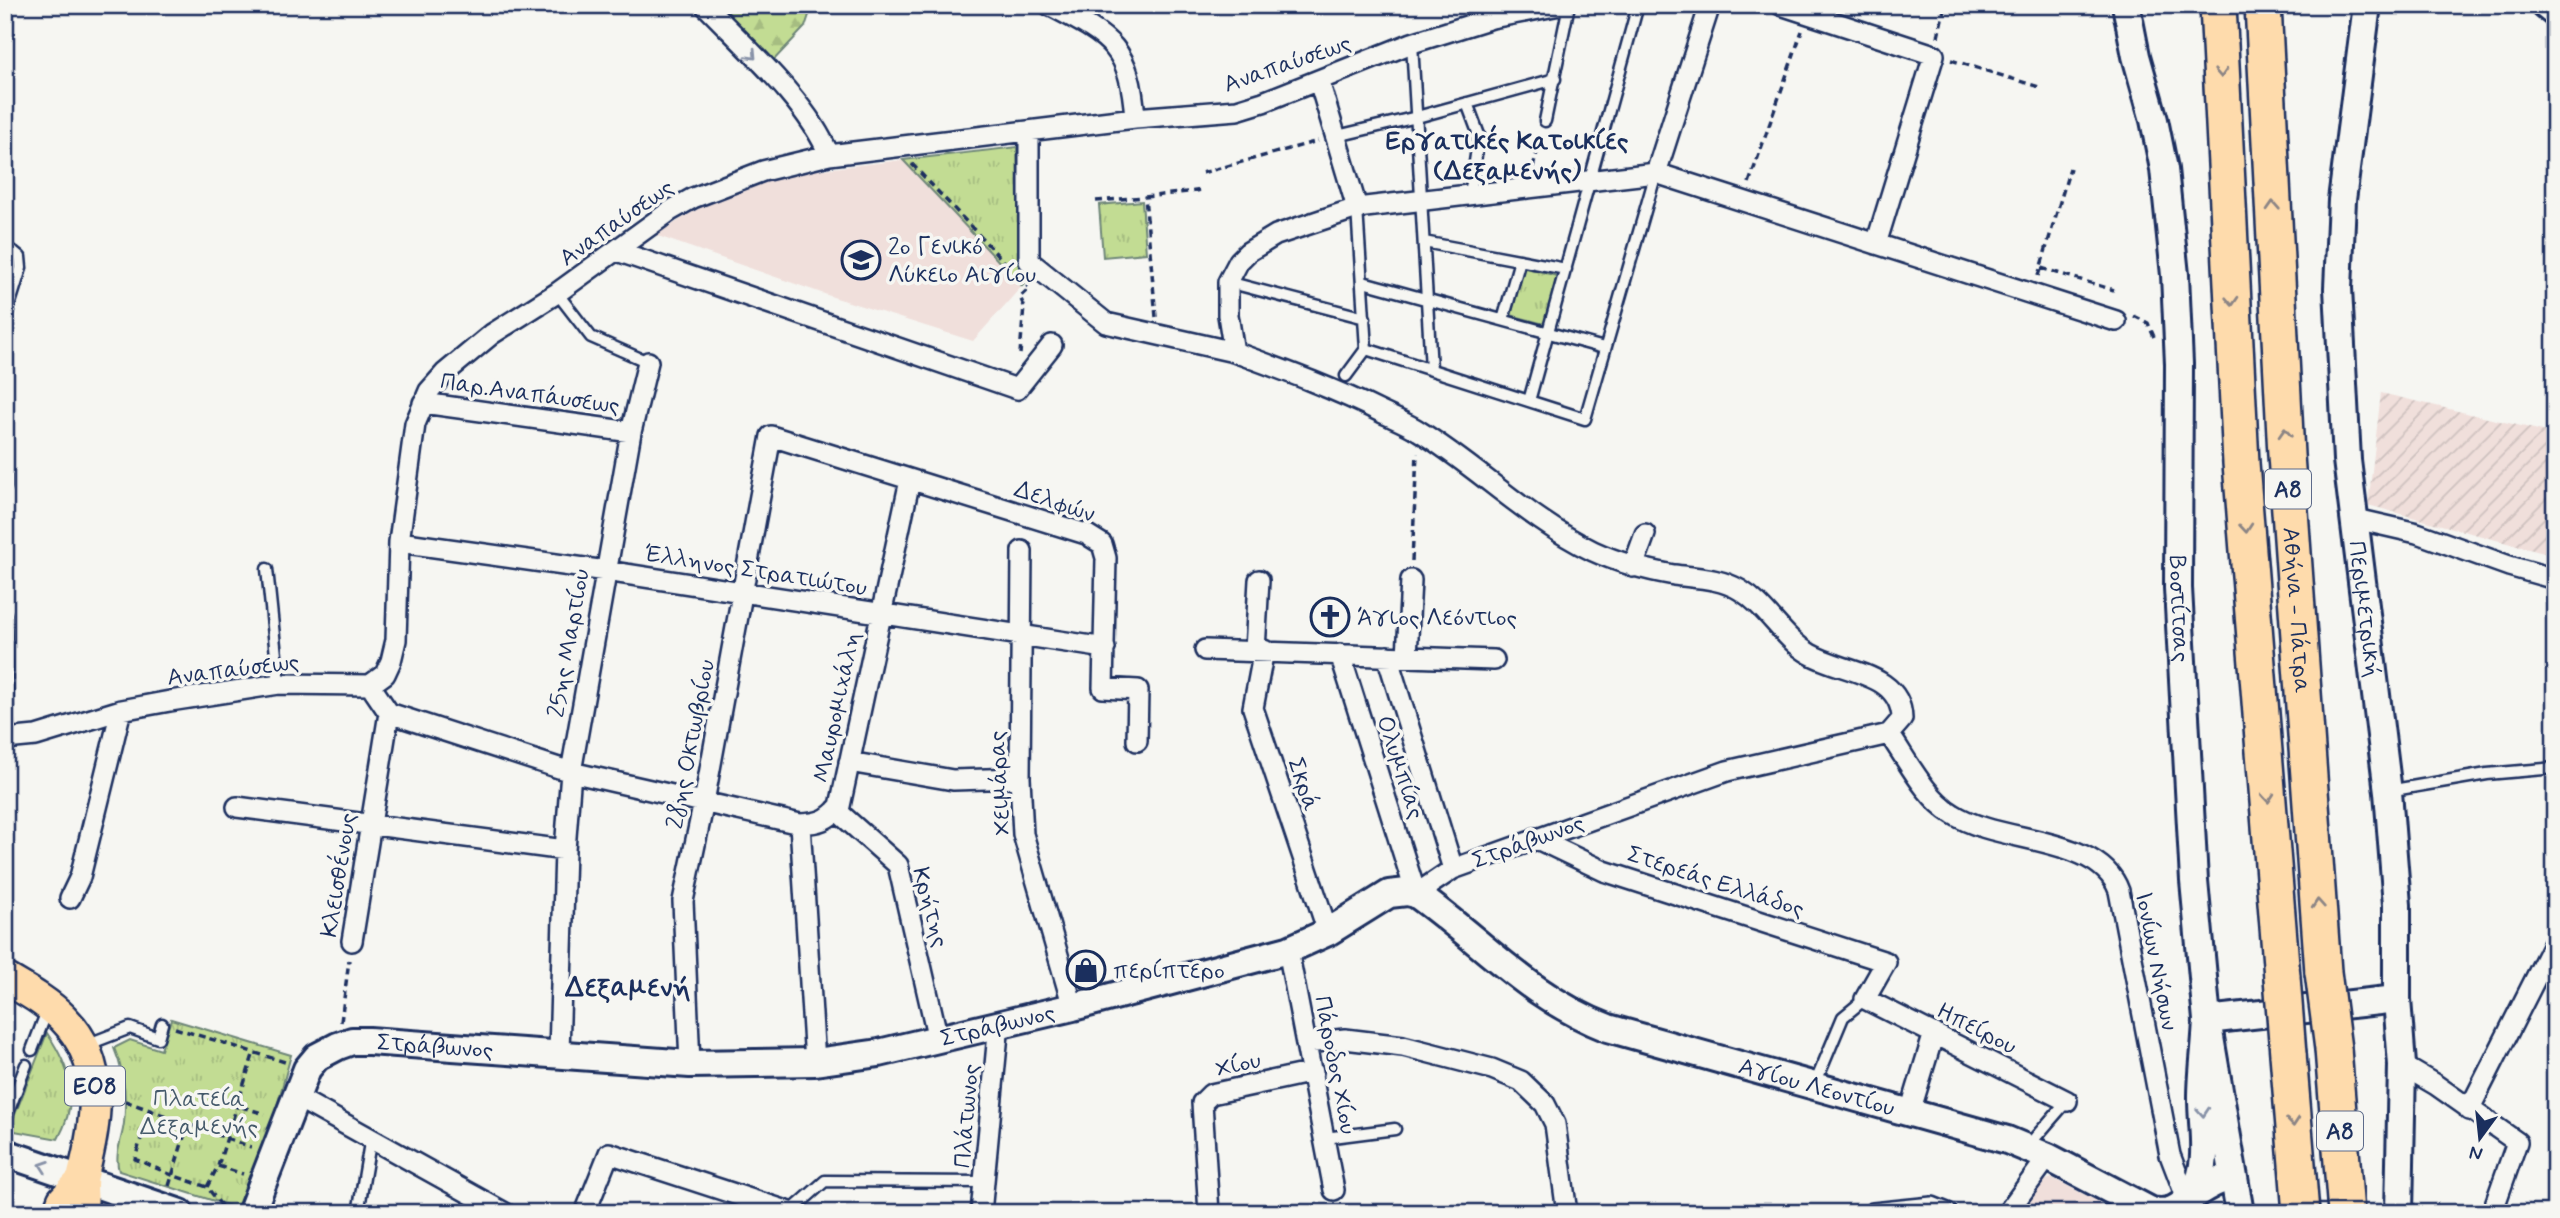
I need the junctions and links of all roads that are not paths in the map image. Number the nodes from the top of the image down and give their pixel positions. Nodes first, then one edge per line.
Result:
1 (705, 5) edge
2 (1049, 5) edge
3 (1560, 5) edge
4 (1569, 5) edge
5 (1638, 5) edge
6 (1710, 5) edge
7 (1781, 5) edge
8 (2126, 5) edge
9 (2218, 5) edge
10 (2263, 5) edge
11 (2367, 5) edge
12 (2545, 5) edge
13 (2555, 13) edge
14 (1412, 43) junction
15 (1555, 79) junction
16 (1319, 80) junction
17 (1467, 103) junction
18 (1417, 117) junction
19 (1135, 118) junction
20 (1545, 121) road end
21 (1029, 132) junction
22 (1336, 136) junction
23 (830, 155) junction
24 (1656, 173) junction
25 (1589, 181) junction
26 (1470, 195) junction
27 (1422, 200) junction
28 (1357, 208) junction
29 (1424, 242) junction
30 (1876, 244) junction
31 (5, 249) edge
32 (617, 251) junction
33 (1520, 260) junction
34 (1566, 269) junction
35 (1228, 282) junction
36 (1363, 282) junction
37 (557, 293) junction
38 (1427, 299) junction
39 (1365, 318) junction
40 (2123, 318) road end
41 (5, 319) edge
42 (1503, 320) junction
43 (1548, 332) junction
44 (1052, 345) dead end
45 (1604, 348) junction
46 (1366, 349) junction
47 (1234, 352) junction
48 (648, 362) joint
49 (1431, 369) junction
50 (1346, 376) dead end
51 (1529, 401) junction
52 (423, 402) junction
53 (631, 432) junction
54 (771, 436) joint
55 (5, 475) edge
56 (910, 480) junction
57 (5, 488) edge
58 (2356, 519) junction
59 (1645, 534) dead end
60 (399, 542) junction
61 (1022, 551) dead end
62 (1633, 567) junction
63 (267, 569) dead end
64 (606, 571) junction
65 (2555, 579) edge
66 (1259, 580) dead end
67 (1411, 580) road end
68 (743, 593) junction
69 (5, 614) edge
70 (881, 614) junction
71 (1021, 635) junction
72 (1105, 648) junction
73 (1205, 650) dead end
74 (1260, 650) junction
75 (1340, 654) junction
76 (1387, 656) junction
77 (1407, 656) junction
78 (1494, 660) dead end
79 (279, 684) junction
80 (370, 685) junction
81 (121, 710) junction
82 (389, 713) junction
83 (1889, 734) junction
84 (7, 739) edge
85 (1137, 741) dead end
86 (849, 762) junction
87 (2555, 768) edge
88 (571, 772) junction
89 (1020, 778) junction
90 (2388, 792) junction
91 (704, 802) junction
92 (237, 807) dead end
93 (833, 814) junction
94 (371, 823) junction
95 (800, 824) junction
96 (1535, 838) junction
97 (565, 850) junction
98 (1453, 869) junction
99 (1416, 894) junction
100 (71, 898) dead end
101 (1328, 932) junction
102 (2555, 940) edge
103 (352, 941) road end
104 (1288, 950) junction
105 (5, 978) edge
106 (1865, 999) junction
107 (2397, 999) junction
108 (49, 1006) junction
109 (1073, 1007) junction
110 (2207, 1020) junction
111 (999, 1023) junction
112 (166, 1025) road end
113 (1934, 1033) junction
114 (938, 1040) junction
115 (1307, 1043) junction
116 (83, 1046) junction
117 (32, 1049) dead end
118 (559, 1053) junction
119 (814, 1062) junction
120 (690, 1064) junction
121 (26, 1065) dead end
122 (2402, 1065) junction
123 (1313, 1072) junction
124 (1814, 1084) junction
125 (296, 1097) junction
126 (2067, 1101) joint
127 (2469, 1110) junction
128 (1910, 1112) junction
129 (5, 1121) edge
130 (1395, 1129) dead end
131 (371, 1137) junction
132 (1325, 1138) junction
133 (2037, 1152) junction
134 (5, 1153) edge
135 (2233, 1176) junction
136 (82, 1180) junction
137 (985, 1182) junction
138 (1334, 1190) dead end
139 (479, 1206) edge
140 (2176, 1207) edge
141 (791, 1212) edge
142 (58, 1213) edge
143 (81, 1213) edge
144 (180, 1213) edge
145 (251, 1213) edge
146 (358, 1213) edge
147 (505, 1213) edge
148 (585, 1213) edge
149 (981, 1213) edge
150 (1209, 1213) edge
151 (1567, 1213) edge
152 (1873, 1213) edge
153 (1947, 1213) edge
154 (2007, 1213) edge
155 (2240, 1213) edge
156 (2301, 1213) edge
157 (2346, 1213) edge
158 (2399, 1213) edge
159 (2492, 1213) edge

1 -> 23 street
2 - 19 street
3 - 14 street, Αναπαύσεως
4 - 15 lane
5 - 25 lane
6 - 24 street
7 - 30 street
8 - 110 street, Βοστίτσας
9 -> 156 highway, Αθήνα - Πάτρα / Α8, bridge
157 -> 10 highway, Αθήνα - Πάτρα / Α8, bridge
11 - 58 street, Περιμετρική
12 - 13 street
14 - 16 street, Αναπαύσεως
14 - 18 lane
15 - 17 lane
15 - 20 lane
16 - 19 street, Αναπαύσεως
16 - 22 street
17 - 18 lane
17 - 26 lane
18 - 22 lane
18 - 27 lane
19 - 21 street, Αναπαύσεως
21 - 23 street, Αναπαύσεως
21 - 47 street
22 - 28 street
23 - 32 street, Αναπαύσεως
24 - 25 street
24 - 30 street
24 - 45 lane
25 - 26 street
25 - 34 lane
26 - 27 street
27 - 28 street
27 - 29 lane
28 - 35 street
28 - 36 lane
29 - 33 lane
29 - 38 lane
30 - 40 street
31 - 41 lane
32 - 37 street, Αναπαύσεως
32 - 44 street
33 - 34 lane
33 - 42 lane
34 - 43 lane
35 - 39 lane
35 - 47 street
36 - 38 lane
36 - 39 lane
37 - 48 lane, 25ης Μαρτίου
37 - 52 street, Αναπαύσεως
38 - 42 lane
38 - 49 lane
39 - 46 lane
42 - 43 lane
43 - 45 lane
43 - 51 lane
45 - 51 lane
46 - 49 lane
46 - 50 lane
47 - 62 street
48 - 53 street, 25ης Μαρτίου
49 - 51 lane
52 - 53 street, Παρ.Αναπάυσεως
52 - 60 street, Αναπαύσεως
53 - 64 street, 25ης Μαρτίου
54 - 56 street, Δελφών
54 - 68 street, 28ης Οκτωβρίου
55 - 57 lane
56 - 70 street, Μαυρομιχάλη
56 - 72 street, Δελφών
58 - 65 street
58 - 90 street, Περιμετρική
59 - 62 street
60 - 64 street, Έλληνος Στρατιώτου
60 - 80 street, Αναπαύσεως
61 - 71 street, Χειμάρας
62 - 83 street
63 - 79 lane
64 - 68 street, Έλληνος Στρατιώτου
64 - 88 street, 25ης Μαρτίου
66 - 74 street, Σκρά
67 - 77 street
68 - 70 street, Έλληνος Στρατιώτου
68 - 91 street, 28ης Οκτωβρίου
69 - 84 lane
70 - 71 street, Έλληνος Στρατιώτου
70 - 86 street, Μαυρομιχάλη
71 - 72 street, Έλληνος Στρατιώτου
71 - 89 street, Χειμάρας
72 - 85 street, Δελφών
73 - 74 street
74 - 75 street
74 - 101 street, Σκρά
75 - 76 street
75 - 99 street, Ολυμπίας
76 - 77 street
76 - 98 street
77 - 78 street
79 - 80 street, Αναπαύσεως
79 - 81 street, Αναπαύσεως
80 - 82 street
81 - 84 street, Αναπαύσεως
81 - 100 street
82 - 88 street
82 - 94 street, Κλεισθένους
83 - 96 street, Στράβωνος
83 - 140 street, Ιονίων Νήσων
86 - 89 street
86 - 93 street, Μαυρομιχάλη
87 - 90 lane
88 - 91 street
88 - 97 street, 25ης Μαρτίου
89 - 109 street, Χειμάρας
90 - 107 street, Περιμετρική
91 - 95 street
91 - 120 street, 28ης Οκτωβρίου
92 - 94 street
93 - 95 street
93 - 114 street, Κρήτης
94 - 97 street
94 - 103 street, Κλεισθένους
95 - 119 street
96 - 98 street, Στράβωνος
96 - 106 street, Στερεάς Ελλάδος
97 - 118 street, 25ης Μαρτίου
98 - 99 street, Στράβωνος
99 - 101 street, Στράβωνος
99 - 124 street, Αγίου Λεοντίου
101 - 104 street, Στράβωνος
102 - 127 street
104 - 109 street, Στράβωνος
104 - 115 street, Πάροδος Χίου
105 - 108 main road, ΕΟ8
106 - 113 street, Ηπείρου
106 - 124 lane
107 - 110 street
107 - 122 street, Περιμετρική
108 - 116 main road, ΕΟ8
108 - 117 lane
109 - 111 street, Στράβωνος
110 - 135 street, Βοστίτσας
110 -> 140 street
111 - 114 street, Στράβωνος
111 - 137 street, Πλάτωνος
112 - 116 lane
113 - 126 street, Ηπείρου
113 - 128 street
114 - 119 street, Στράβωνος
115 - 123 street, Πάροδος Χίου
115 - 151 street
116 - 136 main road, ΕΟ8
118 - 120 street, Στράβωνος
118 - 125 street, Στράβωνος
119 - 120 street, Στράβωνος
121 - 129 lane
122 - 127 street
122 - 158 street, Περιμετρική
123 - 132 street, Πάροδος Χίου
123 - 150 street, Χίου
124 - 128 street, Αγίου Λεοντίου
125 - 131 street
125 - 145 street
126 - 133 lane
127 - 159 street
128 - 133 street, Αγίου Λεοντίου
130 - 132 lane
131 - 139 street
131 - 146 lane
132 - 138 street, Πάροδος Χίου
133 - 140 street, Αγίου Λεοντίου
133 - 154 street
136 -> 134 street
135 - 140 street
135 - 155 street, Βοστίτσας
136 - 142 main road, ΕΟ8
136 - 143 main road, ΕΟ8
136 - 144 street
137 - 141 lane
137 - 149 street, Πλάτωνος
139 - 147 street
141 - 148 street
152 - 153 street

